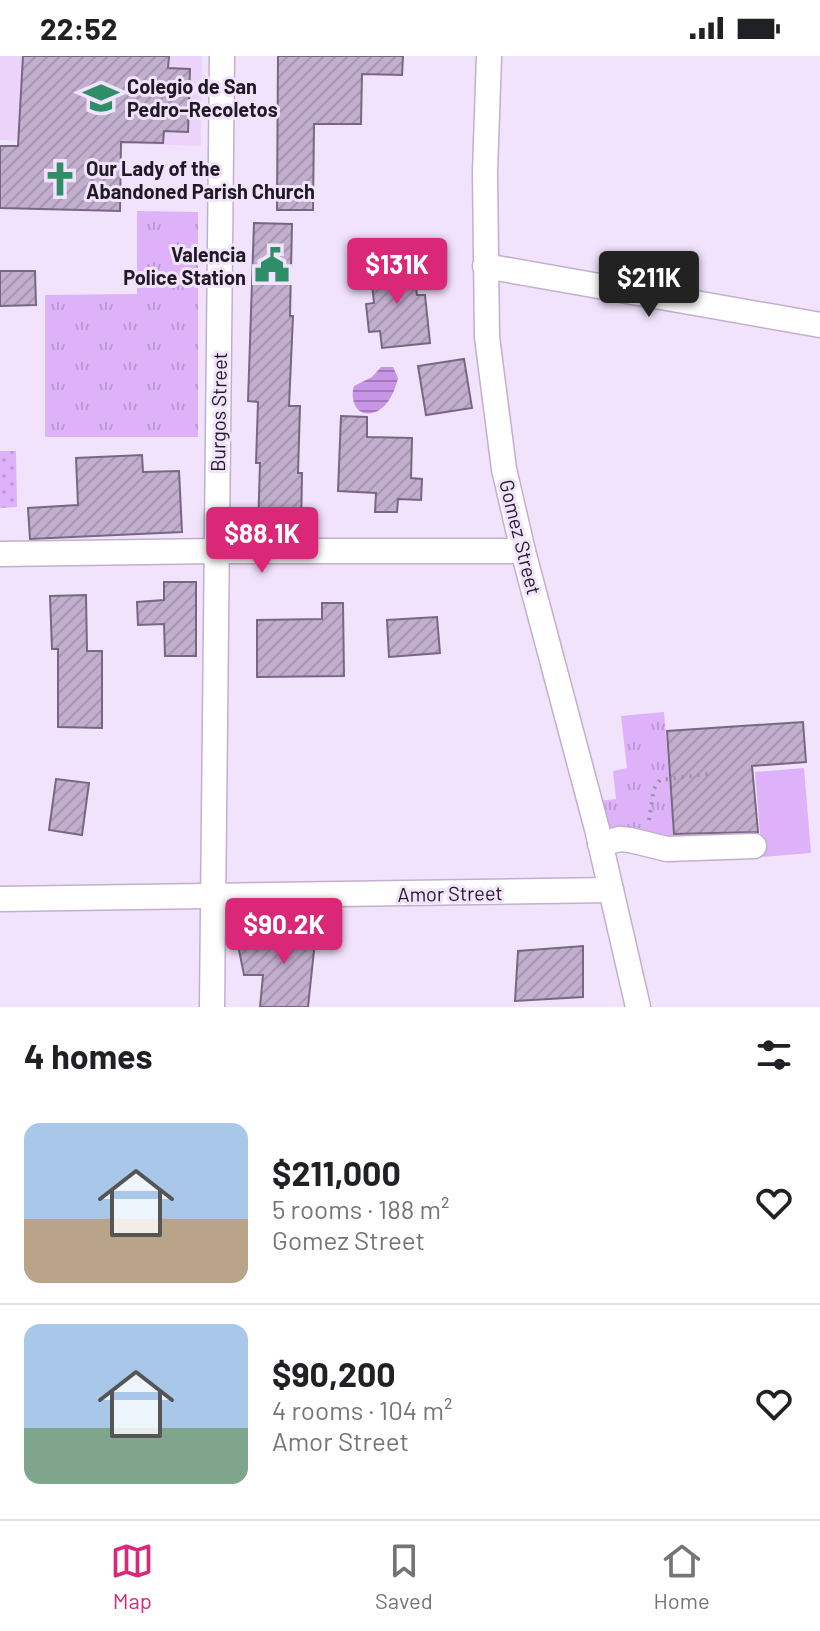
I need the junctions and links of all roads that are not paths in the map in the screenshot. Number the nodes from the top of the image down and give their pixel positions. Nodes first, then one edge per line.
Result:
1 (222, 56) edge
2 (489, 56) edge
3 (485, 266) junction
4 (820, 325) edge
5 (216, 551) junction
6 (523, 551) junction
7 (0, 554) edge
8 (600, 844) junction
9 (754, 846) dead end
10 (611, 890) junction
11 (212, 896) junction
12 (0, 899) edge
13 (212, 1007) edge
14 (638, 1007) edge

1 - 5 street, Burgos Street
2 - 3 street, Gomez Street
3 - 4 street
3 - 6 street, Gomez Street
5 - 6 street
5 - 7 street
5 - 11 street, Burgos Street
6 - 8 street, Gomez Street
8 - 9 street
8 - 10 street, Gomez Street
10 - 11 street, Amor Street
10 - 14 street, Gomez Street
11 - 12 street, Amor Street
11 - 13 street, Burgos Street

